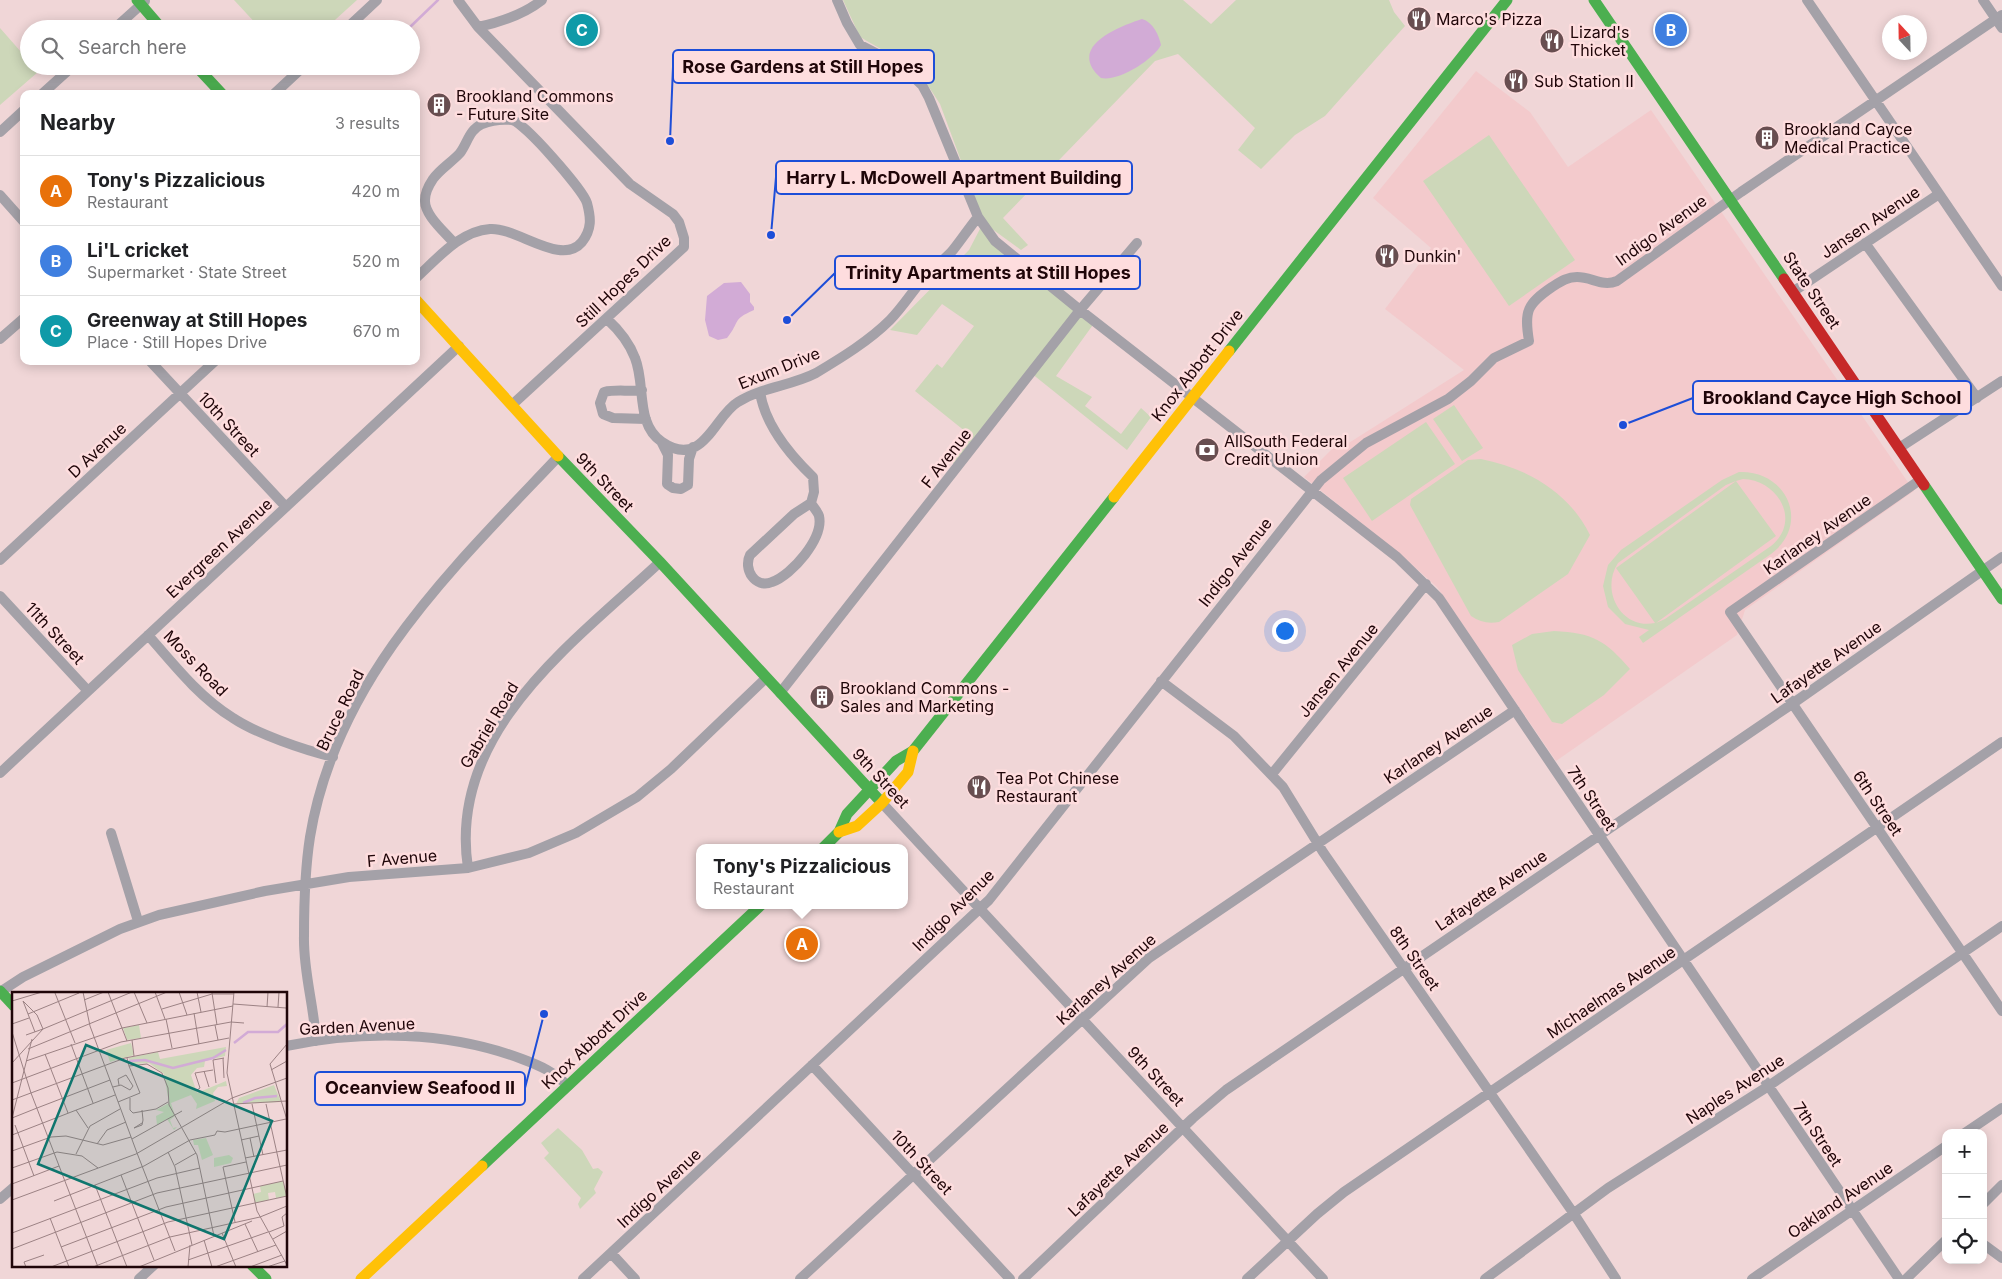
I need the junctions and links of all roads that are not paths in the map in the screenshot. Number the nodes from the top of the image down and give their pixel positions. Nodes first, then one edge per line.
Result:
1 (378, 0) edge
2 (458, 0) edge
3 (542, 0) edge
4 (837, 0) edge
5 (1507, 0) edge
6 (1594, 0) edge
7 (1807, 0) edge
8 (1983, 0) edge
9 (141, 2) edge
10 (123, 20) edge
11 (155, 20) edge
12 (356, 20) edge
13 (2000, 20) edge
14 (478, 27) junction
15 (62, 75) edge
16 (204, 75) edge
17 (294, 75) edge
18 (46, 90) edge
19 (218, 90) edge
20 (278, 90) edge
21 (1874, 100) junction
22 (20, 114) edge
23 (0, 132) edge
24 (1939, 194) junction
25 (0, 195) edge
26 (1730, 199) junction
27 (978, 217) junction
28 (20, 218) edge
29 (1137, 243) dead end
30 (1866, 243) junction
31 (454, 244) junction
32 (420, 274) edge
33 (2002, 286) edge
34 (1794, 291) junction
35 (420, 304) edge
36 (1080, 310) junction
37 (607, 319) junction
38 (20, 322) edge
39 (0, 339) edge
40 (459, 346) junction
41 (154, 365) edge
42 (211, 365) edge
43 (2002, 381) edge
44 (642, 390) junction
45 (760, 392) junction
46 (180, 394) junction
47 (1193, 396) junction
48 (1977, 398) junction
49 (513, 404) junction
50 (646, 419) junction
51 (661, 442) junction
52 (693, 447) junction
53 (1899, 448) junction
54 (558, 457) junction
55 (1920, 480) junction
56 (1311, 490) junction
57 (811, 503) junction
58 (286, 506) junction
59 (2002, 557) edge
60 (0, 560) edge
61 (660, 562) junction
62 (1982, 570) junction
63 (1426, 584) junction
64 (0, 596) edge
65 (2002, 599) edge
66 (1730, 612) joint
67 (148, 635) junction
68 (766, 678) junction
69 (1161, 681) junction
70 (88, 691) junction
71 (780, 693) junction
72 (1792, 704) junction
73 (1515, 710) junction
74 (2002, 742) edge
75 (914, 751) junction
76 (333, 757) junction
77 (0, 773) edge
78 (1272, 774) junction
79 (870, 791) junction
80 (882, 803) junction
81 (1877, 828) junction
82 (839, 832) junction
83 (112, 833) dead end
84 (1599, 835) junction
85 (1318, 843) junction
86 (827, 844) edge
87 (468, 868) junction
88 (307, 884) junction
89 (980, 908) junction
90 (757, 909) edge
91 (138, 921) junction
92 (2002, 926) edge
93 (1962, 953) junction
94 (1683, 961) junction
95 (1404, 968) junction
96 (0, 991) edge
97 (12, 1004) edge
98 (2002, 1011) edge
99 (1082, 1020) junction
100 (316, 1041) junction
101 (288, 1046) edge
102 (812, 1065) junction
103 (568, 1086) junction
104 (1768, 1087) junction
105 (1490, 1093) junction
106 (2002, 1108) edge
107 (1183, 1128) junction
108 (1971, 1129) edge
109 (1942, 1149) edge
110 (914, 1175) junction
111 (2002, 1185) edge
112 (12, 1189) edge
113 (0, 1199) edge
114 (1987, 1200) edge
115 (1852, 1210) junction
116 (1574, 1214) junction
117 (1288, 1241) junction
118 (1942, 1244) edge
119 (1987, 1247) edge
120 (611, 1253) junction
121 (2002, 1258) edge
122 (153, 1266) edge
123 (253, 1266) edge
124 (139, 1279) edge
125 (266, 1279) edge
126 (360, 1279) edge
127 (584, 1279) edge
128 (635, 1279) edge
129 (800, 1279) edge
130 (1010, 1279) edge
131 (1023, 1279) edge
132 (1247, 1279) edge
133 (1322, 1279) edge
134 (1485, 1279) edge
135 (1616, 1279) edge
136 (1752, 1279) edge
137 (1899, 1279) edge
138 (1906, 1279) edge

1 - 12 street
2 - 14 street, Still Hopes Drive
3 - 14 street
4 - 27 street
5 - 47 main road, Knox Abbott Drive
6 - 26 main road, State Street
7 - 21 street
8 - 13 street
9 - 10 street
9 - 11 main road
13 - 21 street, Indigo Avenue
14 - 37 street, Still Hopes Drive
15 - 18 street
16 - 19 main road
17 - 20 street
21 - 24 street
21 - 26 street, Indigo Avenue
22 - 23 street
24 - 30 street, Jansen Avenue
24 - 33 street
25 - 28 street
26 - 34 main road, State Street
26 - 56 street, Indigo Avenue
27 - 36 street
27 - 45 street, Exum Drive
29 - 36 street, F Avenue
30 - 34 street, Jansen Avenue
30 - 48 street
31 - 31 street
31 - 32 street
34 - 53 main road, State Street
35 - 40 main road, 9th Street
36 - 47 street
36 - 71 street, F Avenue
37 - 44 street
37 - 49 street, Still Hopes Drive
38 - 39 street
40 - 49 main road, 9th Street
40 - 58 street, Evergreen Avenue
41 - 46 street, 10th Street
42 - 46 street, D Avenue
43 - 48 street
44 - 50 street
44 - 50 street
45 - 52 street, Exum Drive
45 - 57 street
46 - 58 street, 10th Street
46 - 60 street, D Avenue
47 - 56 street, 7th Street
47 - 75 main road, Knox Abbott Drive
48 - 53 street
49 - 54 main road, 9th Street
50 - 51 street
51 - 52 street
51 - 52 street
53 - 55 main road, State Street
54 - 61 main road, 9th Street
54 - 76 street, Bruce Road
55 - 62 main road, State Street
55 - 66 street, Karlaney Avenue
56 - 63 street, 7th Street
56 - 69 street, Indigo Avenue
57 - 57 street
58 - 67 street, Evergreen Avenue
59 - 62 street, Lafayette Avenue
61 - 68 main road, 9th Street
61 - 87 street, Gabriel Road
62 - 65 main road, State Street
62 - 72 street, Lafayette Avenue
63 - 73 street, 7th Street
63 - 78 street, Jansen Avenue
64 - 70 street, 11th Street
66 - 72 street, 6th Street
67 - 70 street, Evergreen Avenue
67 - 76 street, Moss Road
68 - 71 main road, 9th Street
68 - 87 street, F Avenue
69 - 78 street, 8th Street
69 - 89 street, Indigo Avenue
70 - 77 street, Evergreen Avenue
71 - 79 main road, 9th Street
72 - 81 street, 6th Street
72 - 84 street, Lafayette Avenue
73 - 84 street, 7th Street
73 - 85 street, Karlaney Avenue
74 - 81 street, Michaelmas Avenue
75 - 79 main road, Knox Abbott Drive
75 - 80 main road, Knox Abbott Drive
76 - 88 street, Bruce Road
78 - 85 street, 8th Street
79 - 80 main road, 9th Street
79 - 82 main road, Knox Abbott Drive
80 - 82 main road, Knox Abbott Drive
80 - 89 street, 9th Street
81 - 93 street, 6th Street
81 - 94 street, Michaelmas Avenue
82 - 86 main road, Knox Abbott Drive
83 - 91 street
84 - 94 street, 7th Street
84 - 95 street, Lafayette Avenue
85 - 95 street, 8th Street
85 - 99 street, Karlaney Avenue
87 - 88 street, F Avenue
88 - 91 street, F Avenue
88 - 100 street, Bruce Road
89 - 99 street, 9th Street
89 - 102 street, Indigo Avenue
90 - 103 main road, Knox Abbott Drive
91 - 96 street, F Avenue
92 - 93 street, Naples Avenue
93 - 98 street, 6th Street
93 - 104 street, Naples Avenue
94 - 104 street, 7th Street
94 - 105 street, Michaelmas Avenue
95 - 105 street, 8th Street
95 - 107 street, Lafayette Avenue
96 - 97 main road
99 - 107 street, 9th Street
99 - 110 street, Karlaney Avenue
100 - 101 street, Garden Avenue
100 - 103 street, Garden Avenue
102 - 110 street, 10th Street
102 - 120 street, Indigo Avenue
103 - 126 main road, Knox Abbott Drive
104 - 115 street, 7th Street
104 - 116 street, Naples Avenue
105 - 116 street, 8th Street
105 - 117 street, Michaelmas Avenue
106 - 108 street
107 - 117 street, 9th Street
107 - 131 street, Lafayette Avenue
109 - 115 street, Oakland Avenue
110 - 129 street, Karlaney Avenue
110 - 130 street, 10th Street
111 - 114 street
112 - 113 street
115 - 136 street, Oakland Avenue
115 - 137 street, 7th Street
116 - 134 street, Naples Avenue
116 - 135 street, 8th Street
117 - 132 street, Michaelmas Avenue
117 - 133 street, 9th Street
118 - 138 street
119 - 121 street
120 - 127 street, Indigo Avenue
120 - 128 street
122 - 124 street
123 - 125 main road

